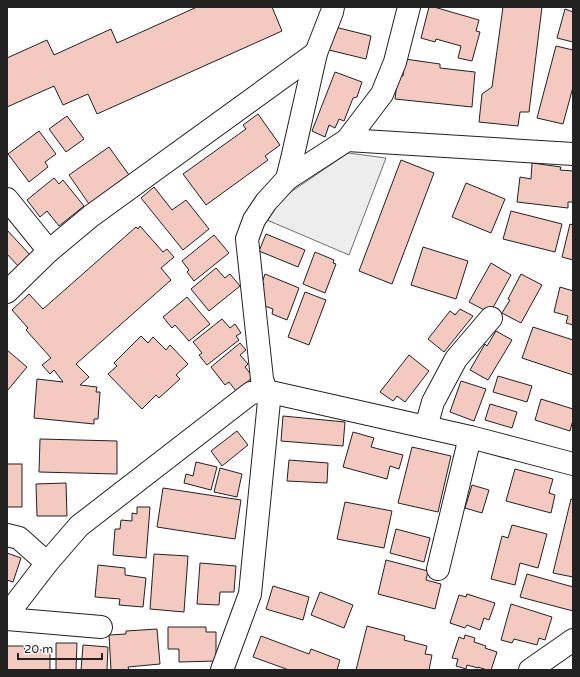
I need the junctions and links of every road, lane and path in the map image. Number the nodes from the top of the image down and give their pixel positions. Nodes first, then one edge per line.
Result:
1 (333, 7) edge
2 (409, 7) edge
3 (316, 53) junction
4 (347, 140) junction
5 (573, 154) edge
6 (287, 179) junction
7 (7, 199) edge
8 (49, 251) junction
9 (7, 292) edge
10 (491, 318) dead end
11 (266, 391) junction
12 (426, 427) junction
13 (470, 437) junction
14 (573, 464) edge
15 (7, 535) edge
16 (47, 563) junction
17 (438, 569) dead end
18 (7, 615) edge
19 (7, 619) edge
20 (101, 627) dead end
21 (573, 640) edge
22 (222, 670) edge
23 (530, 670) edge

1 - 3 street
2 - 4 street
3 - 6 street
3 - 8 street
4 - 5 street
4 - 6 street
6 - 11 street
7 - 8 street
8 - 9 street
10 - 12 street
11 - 12 street
11 - 16 street
11 - 22 street
12 - 13 street
13 - 14 street
13 - 17 street
15 - 16 street
16 - 18 street
19 - 20 street
21 - 23 street

